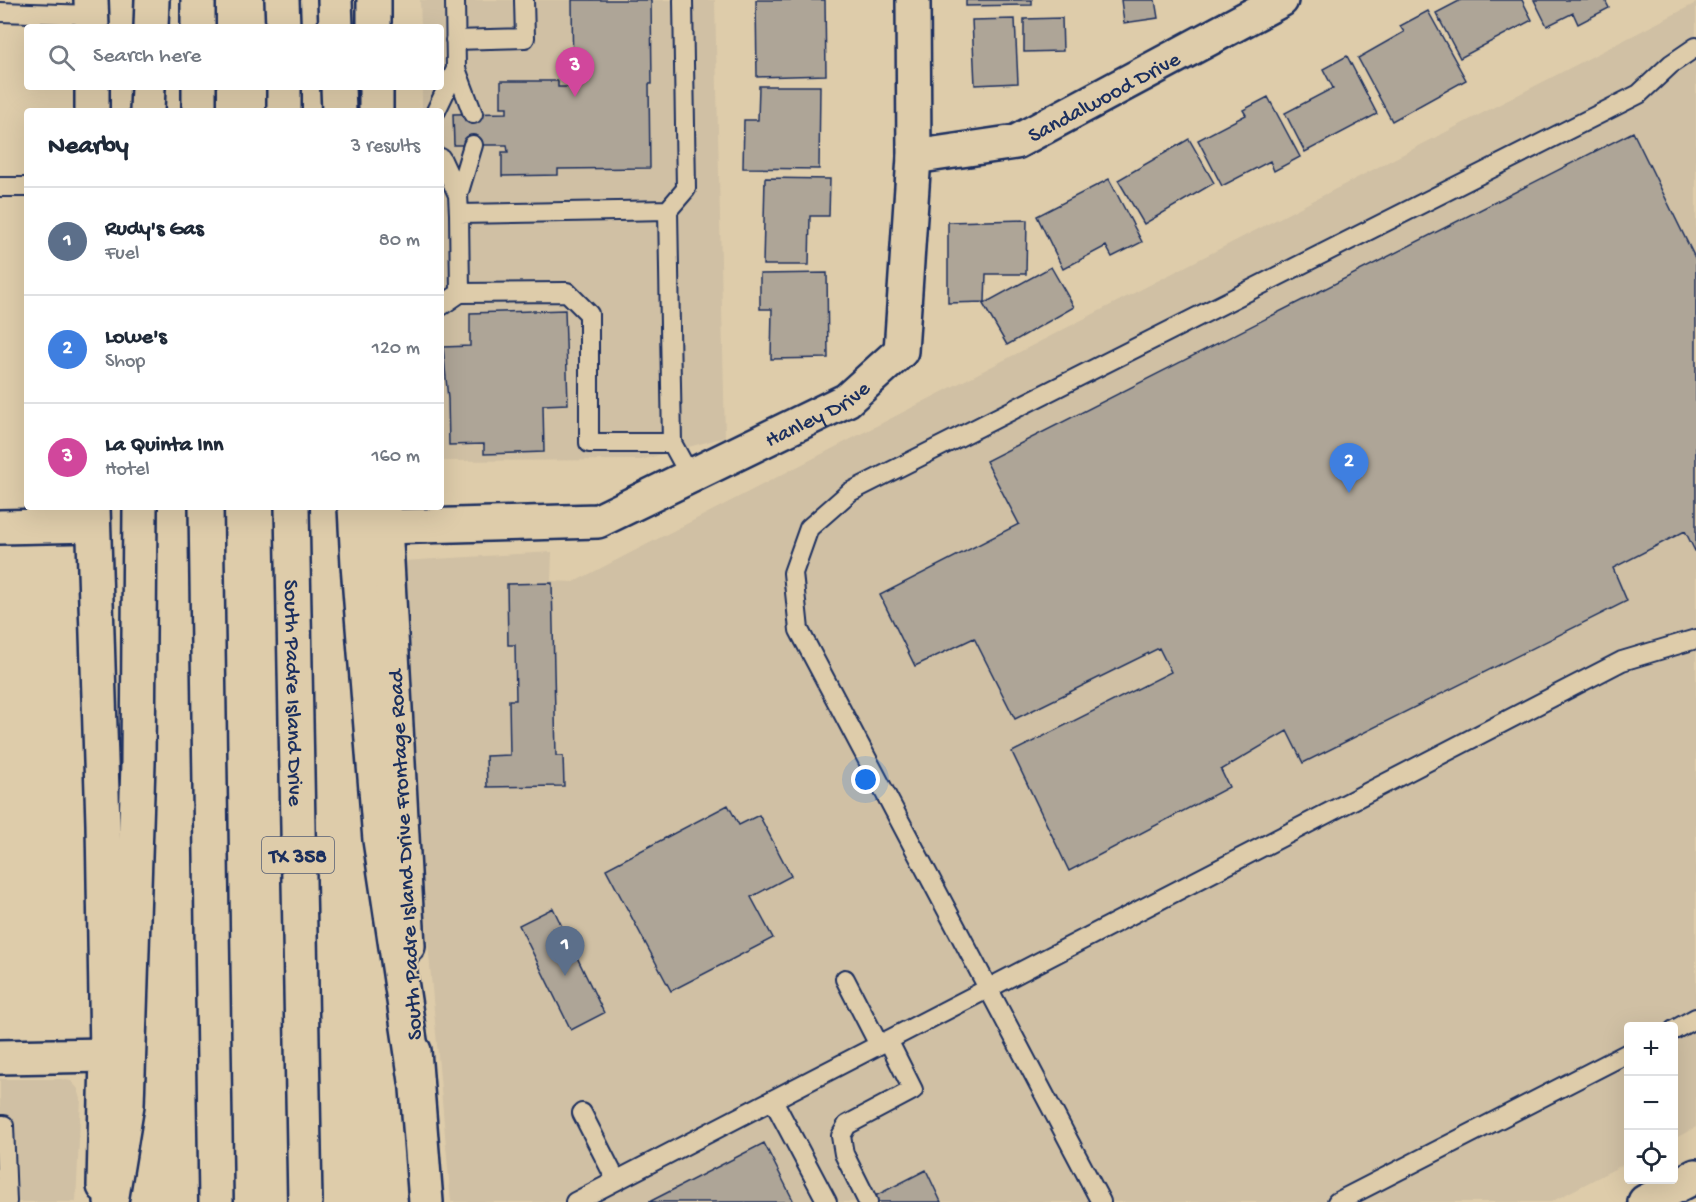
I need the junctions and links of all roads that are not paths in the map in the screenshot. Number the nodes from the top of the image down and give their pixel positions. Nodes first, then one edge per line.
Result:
1 (152, 0) edge
2 (198, 0) edge
3 (282, 0) edge
4 (335, 0) edge
5 (374, 0) edge
6 (455, 0) edge
7 (524, 0) edge
8 (683, 0) edge
9 (912, 0) edge
10 (1281, 0) edge
11 (0, 12) edge
12 (91, 14) edge
13 (151, 24) edge
14 (198, 24) edge
15 (283, 24) edge
16 (336, 24) edge
17 (374, 24) edge
18 (455, 40) junction
19 (1696, 47) edge
20 (456, 69) junction
21 (92, 90) edge
22 (148, 90) edge
23 (199, 90) edge
24 (284, 90) edge
25 (338, 90) edge
26 (376, 90) edge
27 (92, 108) edge
28 (147, 108) edge
29 (200, 108) edge
30 (284, 108) edge
31 (339, 108) edge
32 (376, 108) edge
33 (437, 108) edge
34 (473, 114) dead end
35 (473, 145) dead end
36 (914, 157) junction
37 (444, 165) edge
38 (0, 187) edge
39 (24, 187) edge
40 (458, 195) junction
41 (668, 210) junction
42 (459, 214) junction
43 (460, 293) junction
44 (444, 304) edge
45 (672, 443) junction
46 (690, 476) junction
47 (140, 510) edge
48 (206, 510) edge
49 (292, 510) edge
50 (355, 510) edge
51 (93, 516) edge
52 (384, 517) edge
53 (0, 526) edge
54 (1696, 639) edge
55 (844, 980) dead end
56 (987, 988) junction
57 (1696, 1018) edge
58 (1678, 1028) edge
59 (883, 1042) junction
60 (107, 1055) junction
61 (1624, 1056) edge
62 (0, 1057) edge
63 (416, 1081) junction
64 (773, 1100) junction
65 (582, 1113) dead end
66 (0, 1125) edge
67 (1696, 1176) edge
68 (616, 1180) junction
69 (7, 1202) edge
70 (103, 1202) edge
71 (111, 1202) edge
72 (216, 1202) edge
73 (305, 1202) edge
74 (426, 1202) edge
75 (575, 1202) edge
76 (827, 1202) edge
77 (868, 1202) edge
78 (1101, 1202) edge
79 (1337, 1202) edge
80 (1645, 1202) edge

1 - 13 main road
2 - 14 main road
3 - 15 main road
4 - 16 main road
5 - 17 main road
6 - 18 lane
7 - 18 lane
8 - 41 lane
9 - 36 main road, Hanley Drive
10 - 36 main road, Sandalwood Drive
11 - 12 lane
18 - 20 lane
19 - 56 lane
20 - 33 lane
20 - 34 lane
21 - 27 main road
22 - 28 main road
23 - 29 main road
24 - 30 main road
25 - 31 main road
26 - 32 main road
35 - 40 lane
36 - 46 main road, Hanley Drive
37 - 40 lane
38 - 39 lane
40 - 42 lane
41 - 42 lane
41 - 45 lane
42 - 43 lane
43 - 44 lane
43 - 45 lane
45 - 46 lane
46 - 52 main road, Hanley Drive
47 - 71 main road
48 - 72 main road
49 - 73 main road, South Padre Island Drive / TX 358
50 - 63 main road
51 - 53 main road
51 - 60 main road
52 - 63 main road, South Padre Island Drive Frontage Road
54 - 56 lane
55 - 59 lane
56 - 59 lane
56 - 78 lane
57 - 58 lane
59 - 64 lane
59 - 77 lane
60 - 62 main road
60 - 70 main road
61 - 79 lane
63 - 74 main road, South Padre Island Drive Frontage Road
64 - 68 lane
64 - 76 lane
65 - 68 lane
66 - 69 lane
67 - 80 main road
68 - 75 lane

